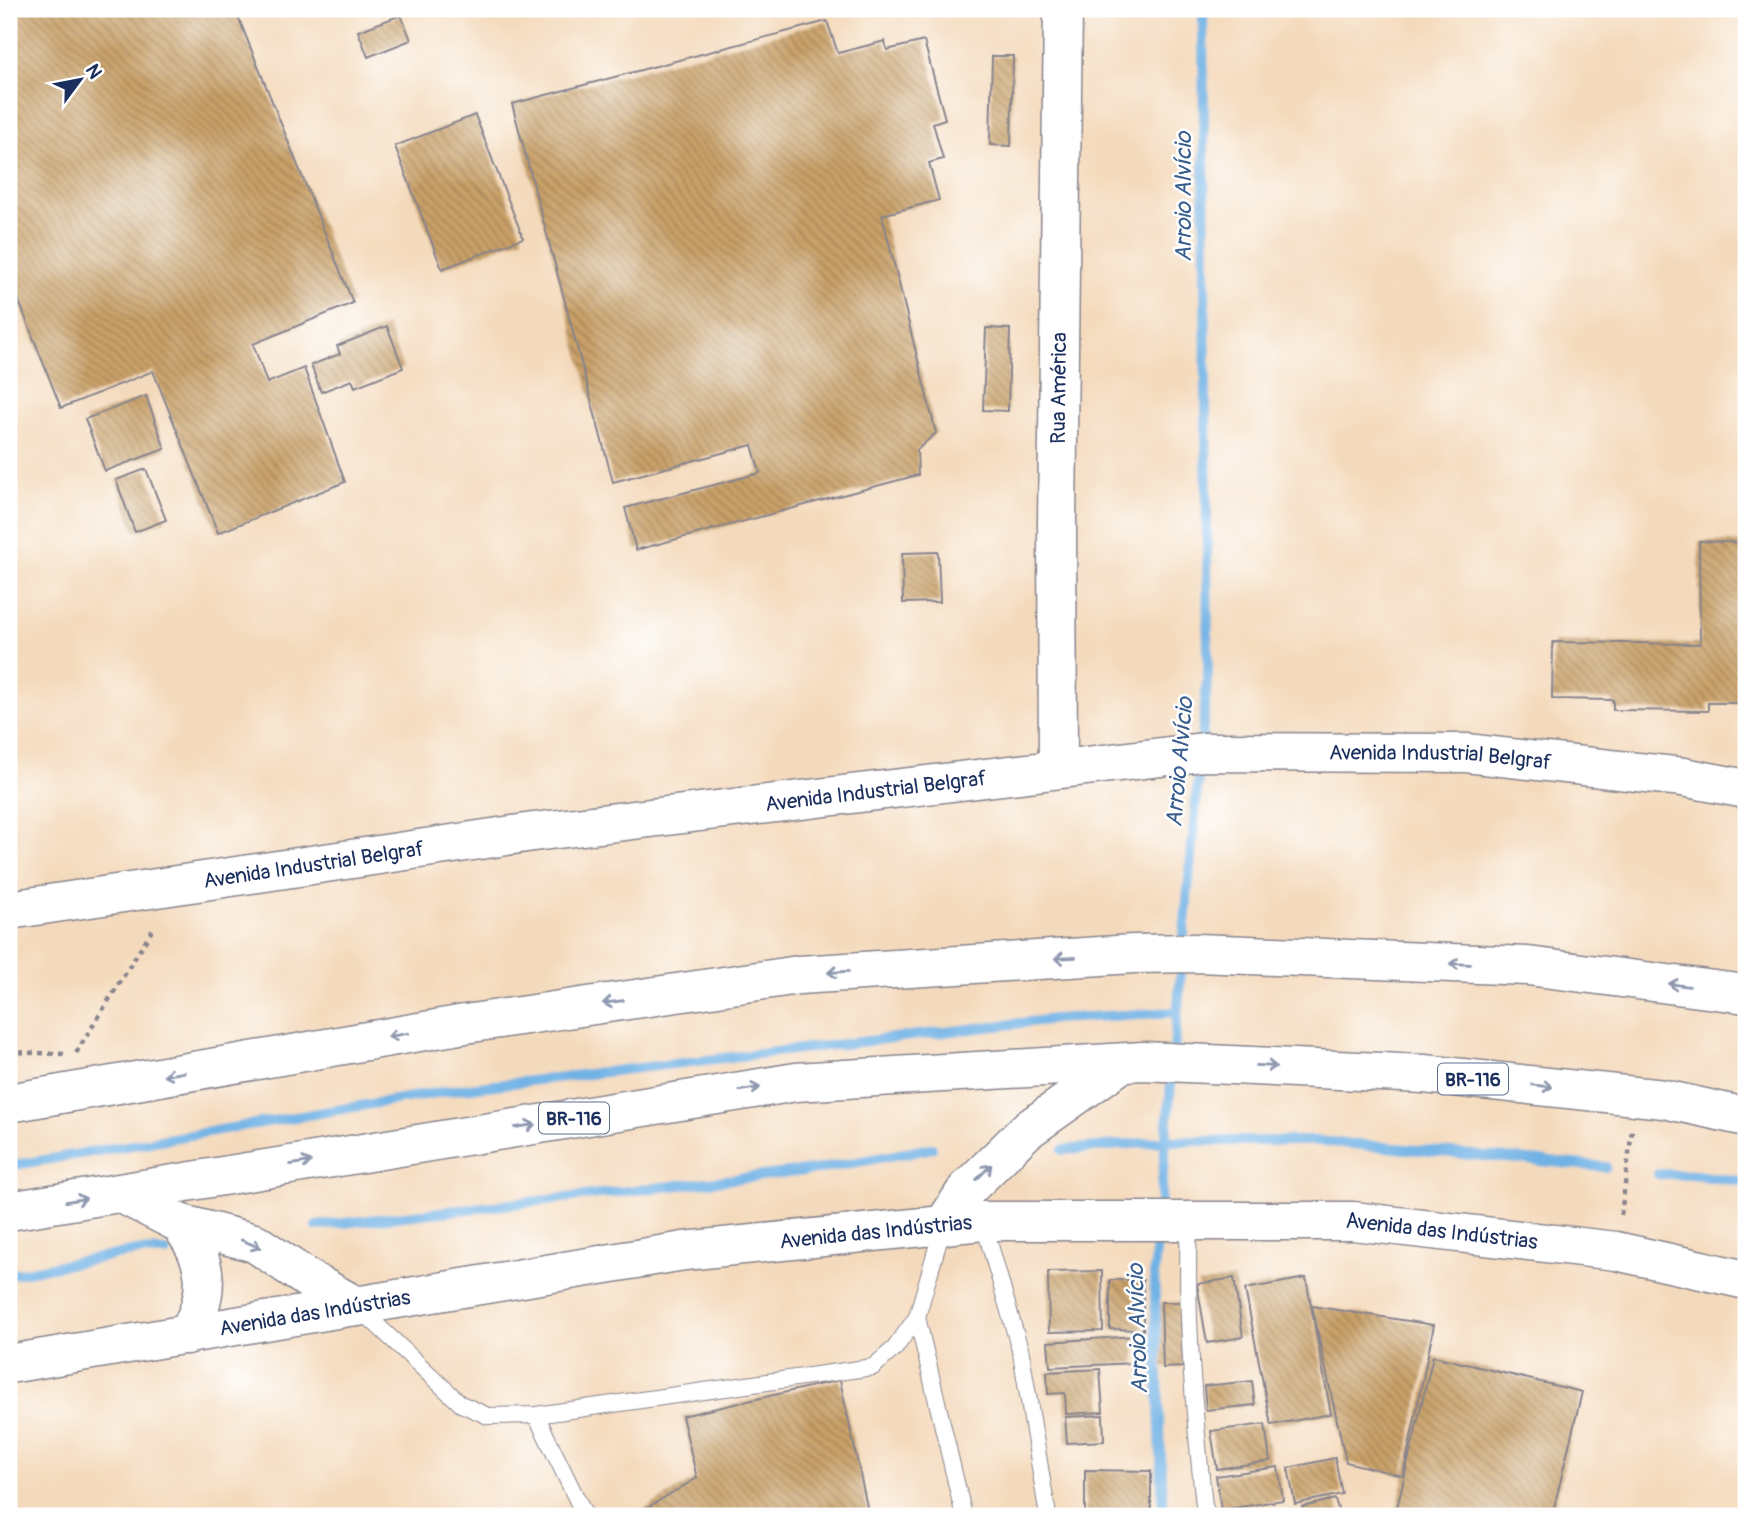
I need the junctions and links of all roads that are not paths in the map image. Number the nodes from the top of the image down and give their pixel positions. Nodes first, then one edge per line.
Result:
1 (1063, 9) edge
2 (1058, 768) junction
3 (1746, 789) edge
4 (9, 909) edge
5 (1746, 994) edge
6 (1133, 1062) junction
7 (9, 1102) edge
8 (1746, 1117) edge
9 (120, 1193) junction
10 (9, 1211) edge
11 (1185, 1221) junction
12 (983, 1222) junction
13 (178, 1223) junction
14 (943, 1226) junction
15 (1746, 1280) edge
16 (358, 1307) junction
17 (917, 1317) junction
18 (187, 1335) junction
19 (9, 1364) edge
20 (536, 1415) junction
21 (585, 1516) edge
22 (964, 1516) edge
23 (1048, 1516) edge
24 (1208, 1516) edge

1 - 2 main road, Rua América
2 - 3 main road, Avenida Industrial Belgraf
2 - 4 main road, Avenida Industrial Belgraf
5 -> 7 main road
6 -> 8 main road, BR-116
9 -> 6 main road, BR-116
14 -> 6 main road
10 -> 9 main road, BR-116
9 - 13 main road
11 - 12 main road, Avenida das Indústrias
11 - 15 main road, Avenida das Indústrias
11 - 24 lane
12 - 14 main road, Avenida das Indústrias
12 - 23 lane
13 -> 16 main road
13 - 18 main road
14 - 16 main road, Avenida das Indústrias
14 - 17 lane
16 - 18 main road, Avenida das Indústrias
16 - 20 lane
17 - 20 lane
17 - 22 lane
18 - 19 main road, Avenida das Indústrias
20 - 21 lane

